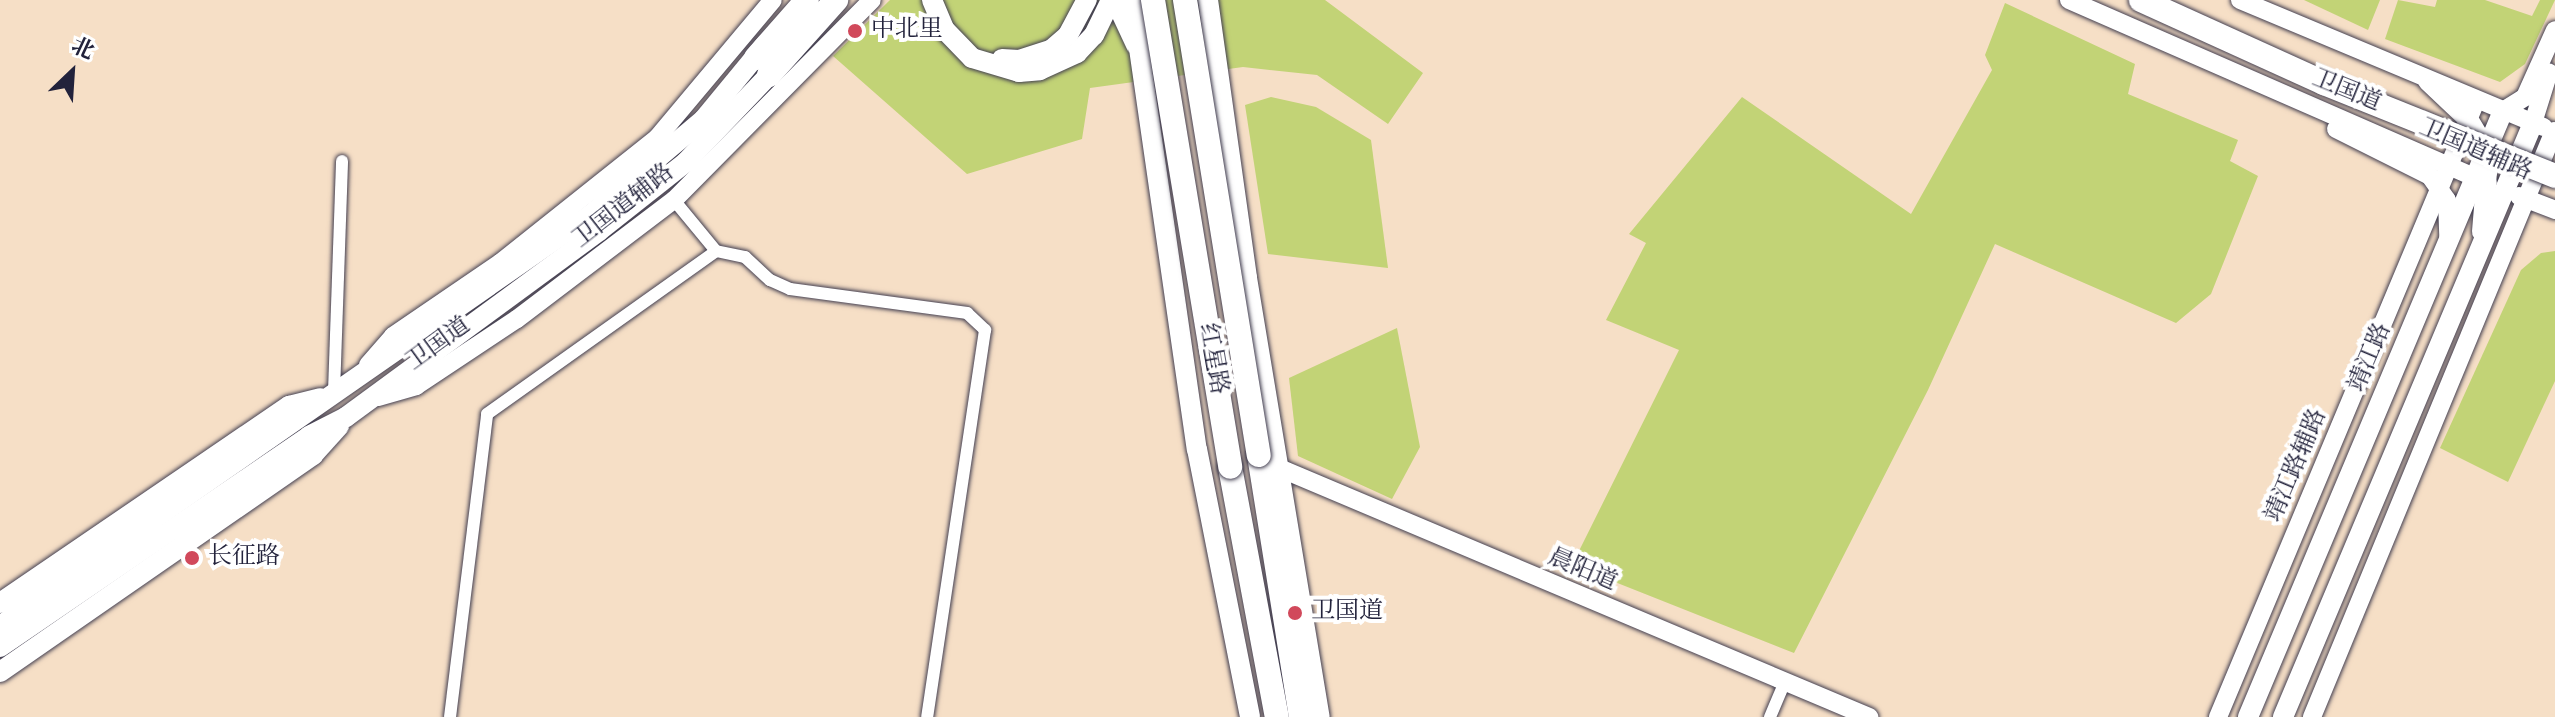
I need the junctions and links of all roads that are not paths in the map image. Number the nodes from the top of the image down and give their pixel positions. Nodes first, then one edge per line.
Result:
1 (773, 0) edge
2 (795, 0) edge
3 (807, 0) edge
4 (836, 0) edge
5 (872, 0) edge
6 (932, 0) edge
7 (1087, 0) edge
8 (1113, 0) edge
9 (1132, 0) edge
10 (1153, 0) edge
11 (1185, 0) edge
12 (1208, 0) edge
13 (2069, 0) edge
14 (2141, 0) edge
15 (2180, 0) edge
16 (2240, 0) edge
17 (2555, 30) edge
18 (954, 41) junction
19 (1138, 52) junction
20 (2555, 55) edge
21 (763, 66) junction
22 (2428, 81) joint
23 (1222, 96) junction
24 (2307, 104) junction
25 (1145, 105) junction
26 (2472, 110) junction
27 (2503, 111) junction
28 (2533, 123) junction
29 (2554, 131) edge
30 (2484, 156) junction
31 (2555, 158) edge
32 (342, 161) dead end
33 (2448, 165) junction
34 (2555, 176) edge
35 (2481, 180) junction
36 (2439, 186) junction
37 (2507, 191) junction
38 (674, 200) junction
39 (2528, 200) junction
40 (2555, 210) edge
41 (2447, 243) junction
42 (716, 251) junction
43 (2476, 263) junction
44 (402, 359) junction
45 (361, 373) junction
46 (330, 394) junction
47 (367, 400) junction
48 (346, 417) junction
49 (304, 428) junction
50 (1268, 461) junction
51 (1283, 503) junction
52 (1224, 512) junction
53 (1270, 533) junction
54 (0, 603) edge
55 (1, 657) edge
56 (1783, 685) junction
57 (450, 717) edge
58 (927, 717) edge
59 (1250, 717) edge
60 (1277, 717) edge
61 (1301, 717) edge
62 (1320, 717) edge
63 (1770, 717) edge
64 (1849, 717) edge
65 (1869, 717) edge
66 (2218, 717) edge
67 (2248, 717) edge
68 (2283, 717) edge
69 (2312, 717) edge

1 - 45 street, 卫国道辅路
2 - 21 main road
3 - 21 highway, 卫国道
4 - 21 highway, 卫国道
5 - 38 street, 卫国道辅路
6 - 18 main road
7 - 18 main road
8 - 18 main road
8 - 19 street
9 - 19 main road
10 - 52 highway, 红星路, bridge
11 - 50 highway, 红星路, bridge
12 - 23 main road
13 - 24 street, 卫国道辅路
14 - 34 highway, 卫国道, bridge
15 - 31 highway, 卫国道
16 - 22 street, 卫国道辅路
17 - 27 street, 靖江路
19 - 25 main road
20 - 28 street
21 - 44 main road, 卫国道
22 - 26 main road
23 - 25 street
23 - 50 main road
24 - 33 street, 卫国道辅路
24 - 36 street
25 - 52 main road
26 - 27 street, 卫国道辅路
26 - 30 main road
26 - 33 street, 靖江路辅路
27 - 28 street, 卫国道辅路
27 - 30 main road, 靖江路
28 - 29 street, 卫国道辅路
28 - 37 main road
29 - 39 street
30 - 35 main road, 靖江路
32 - 46 street
33 - 35 street, 卫国道辅路
33 - 36 street, 靖江路辅路
35 - 37 street, 卫国道辅路
35 - 41 main road, 靖江路
35 - 43 main road
36 - 41 street
36 - 66 street, 靖江路辅路
37 - 39 street, 卫国道辅路
37 - 43 main road
38 - 42 street
38 - 47 street, 卫国道辅路
39 - 40 street, 卫国道辅路
39 - 69 street
41 - 67 main road, 靖江路
42 - 57 street
42 - 58 street
43 - 68 main road
44 - 45 main road, 卫国道
44 - 47 main road, 卫国道
45 - 46 main road, 卫国道
46 - 49 main road, 卫国道
46 - 54 main road
47 - 48 main road, 卫国道
48 - 49 main road, 卫国道
48 - 55 main road
49 - 55 main road, 卫国道
50 - 51 main road
50 - 53 highway, 红星路
50 - 56 street, 晨阳道
51 - 53 highway
51 - 56 street, 晨阳道
51 - 62 main road
52 - 59 main road
52 - 60 highway, 红星路
53 - 61 highway, 红星路
56 - 63 street
56 - 64 street, 晨阳道
56 - 65 street, 晨阳道

